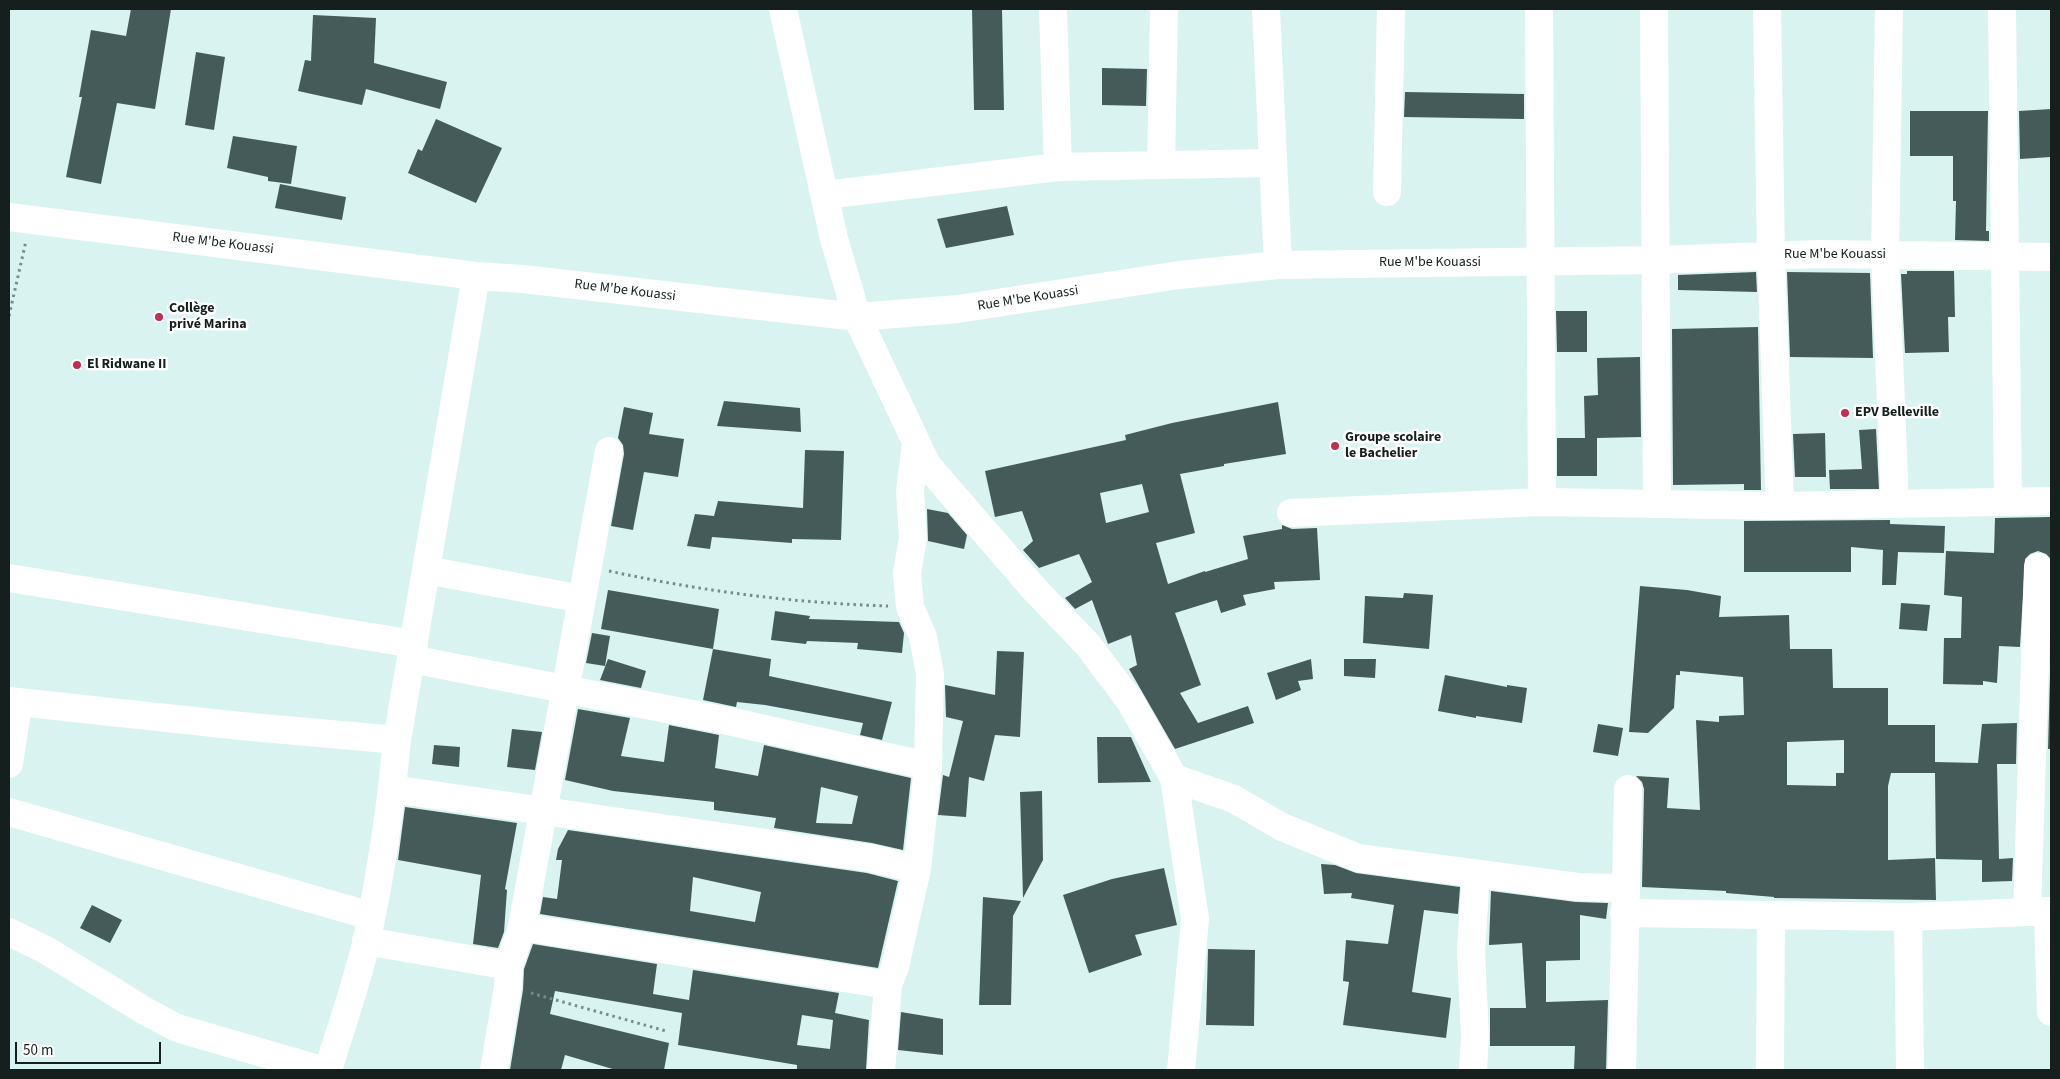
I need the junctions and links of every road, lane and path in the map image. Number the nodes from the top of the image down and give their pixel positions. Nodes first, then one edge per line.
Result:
1 (783, 9) edge
2 (1053, 9) edge
3 (1164, 9) edge
4 (1266, 9) edge
5 (1391, 9) edge
6 (1539, 9) edge
7 (1654, 9) edge
8 (1767, 9) edge
9 (1889, 9) edge
10 (2002, 9) edge
11 (1272, 162) junction
12 (1161, 164) junction
13 (1058, 167) junction
14 (1388, 192) dead end
15 (825, 195) junction
16 (20, 218) edge
17 (1771, 255) junction
18 (1885, 256) junction
19 (2051, 257) edge
20 (2003, 258) junction
21 (1656, 260) junction
22 (1539, 262) junction
23 (1278, 265) junction
24 (476, 276) junction
25 (9, 316) edge
26 (857, 317) junction
27 (916, 443) junction
28 (609, 451) dead end
29 (2008, 501) junction
30 (2051, 501) edge
31 (1542, 502) junction
32 (1657, 502) junction
33 (1895, 504) junction
34 (1780, 506) junction
35 (1291, 513) dead end
36 (589, 567) junction
37 (2038, 567) dead end
38 (426, 570) junction
39 (9, 578) edge
40 (582, 599) junction
41 (910, 607) junction
42 (412, 652) junction
43 (567, 689) junction
44 (13, 702) edge
45 (398, 740) junction
46 (9, 764) edge
47 (928, 766) junction
48 (1174, 778) junction
49 (392, 789) junction
50 (1628, 789) dead end
51 (545, 810) junction
52 (9, 812) edge
53 (917, 868) junction
54 (1476, 875) junction
55 (1624, 901) junction
56 (2042, 912) edge
57 (1771, 916) junction
58 (1908, 916) junction
59 (522, 927) junction
60 (369, 928) junction
61 (9, 932) edge
62 (509, 976) junction
63 (888, 985) junction
64 (2051, 1012) edge
65 (666, 1031) dead end
66 (321, 1070) edge
67 (328, 1070) edge
68 (494, 1070) edge
69 (881, 1070) edge
70 (1181, 1070) edge
71 (1473, 1070) edge
72 (1622, 1070) edge
73 (1770, 1070) edge
74 (1910, 1070) edge

1 - 15 street
2 - 13 street
3 - 12 street
4 - 11 street
5 - 14 street
6 - 22 street
7 - 21 street
8 - 17 street
9 - 18 street
10 - 20 street
11 - 12 street
11 - 23 street
12 - 13 street
13 - 15 street
15 - 26 street
16 - 24 street, Rue M'be Kouassi
16 - 25 path
17 - 18 street, Rue M'be Kouassi
17 - 21 street, Rue M'be Kouassi
17 - 34 street
18 - 20 street, Rue M'be Kouassi
18 - 33 street
19 - 20 street, Rue M'be Kouassi
20 - 29 street
21 - 22 street, Rue M'be Kouassi
21 - 32 street
22 - 23 street, Rue M'be Kouassi
22 - 31 street
23 - 26 street, Rue M'be Kouassi
24 - 26 street, Rue M'be Kouassi
24 - 38 street
26 - 27 street
27 - 41 street
27 - 48 street
28 - 36 street
29 - 30 street
29 - 33 street
31 - 32 street
31 - 35 street
32 - 34 street
33 - 34 street
36 - 40 street
36 - 41 path
37 - 56 street
38 - 40 street
38 - 42 street
39 - 42 street
40 - 43 street
41 - 47 street
42 - 43 street
42 - 45 street
43 - 47 street
43 - 51 street
44 - 45 street
44 - 46 street
45 - 49 street
47 - 53 street
48 - 54 street
48 - 70 street
49 - 51 street
49 - 60 street
50 - 55 street
51 - 53 street
51 - 59 street
52 - 60 street
53 - 63 street
54 - 55 street
54 - 71 street
55 - 57 street
55 - 72 street
56 - 58 street
56 - 64 street
57 - 58 street
57 - 73 street
58 - 74 street
59 - 62 street
59 - 63 street
60 - 62 street
60 - 67 street
61 - 66 street
62 - 65 path
62 - 68 street
63 - 69 street

